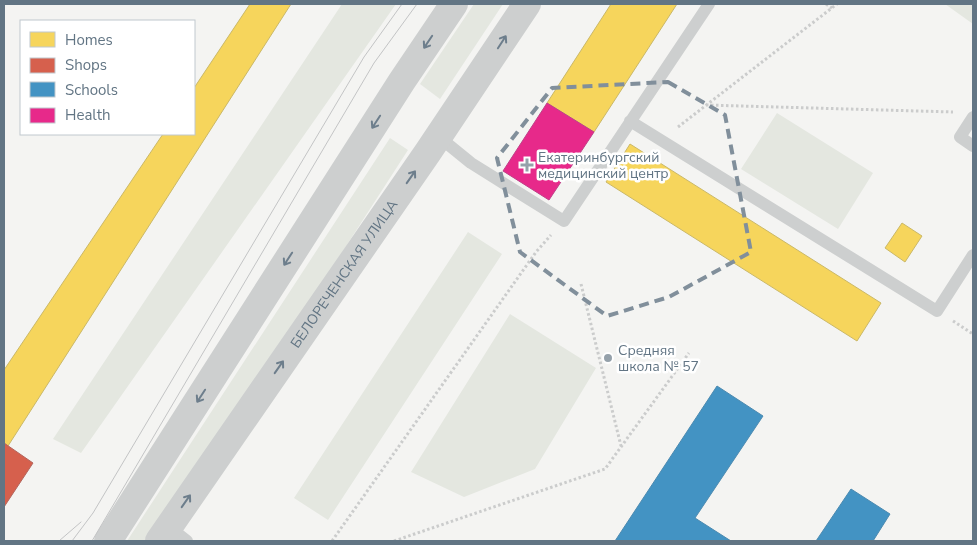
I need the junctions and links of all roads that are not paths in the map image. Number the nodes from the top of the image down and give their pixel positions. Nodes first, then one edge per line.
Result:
1 (454, 4) edge
2 (527, 4) edge
3 (709, 4) edge
4 (973, 117) edge
5 (630, 121) junction
6 (438, 137) junction
7 (973, 146) edge
8 (973, 255) edge
9 (171, 536) edge
10 (108, 541) edge

1 -> 10 street
6 -> 2 street, БЕЛОРЕЧЕНСКАЯ УЛИЦА
3 - 5 lane
4 - 7 lane
5 - 6 lane
5 - 8 lane
9 -> 6 street, БЕЛОРЕЧЕНСКАЯ УЛИЦА

